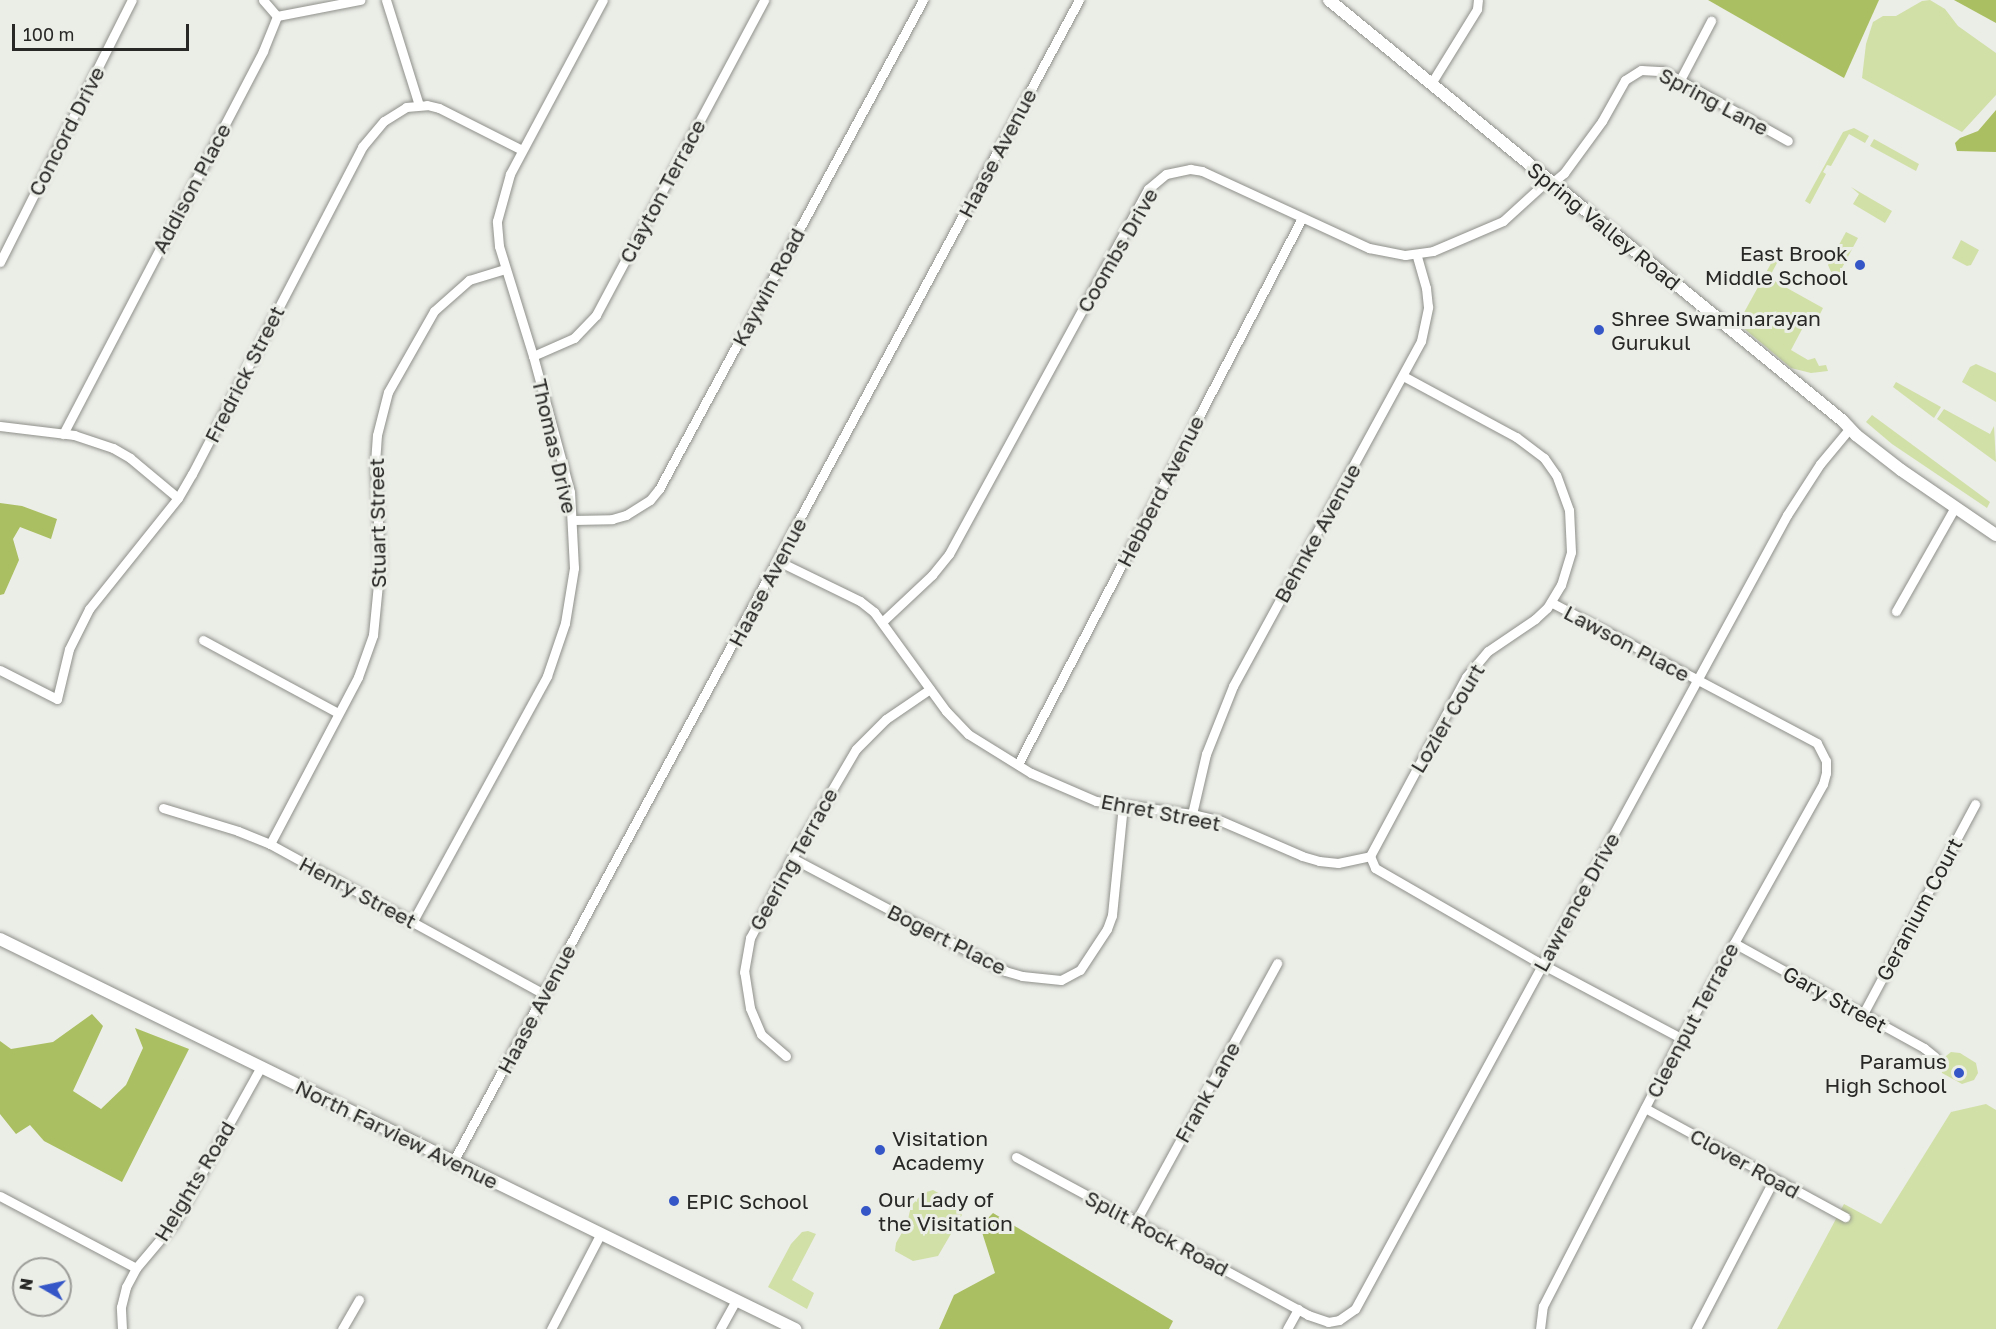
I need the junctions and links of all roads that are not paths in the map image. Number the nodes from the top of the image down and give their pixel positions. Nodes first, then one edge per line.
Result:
1 (132, 0) edge
2 (263, 0) edge
3 (360, 0) edge
4 (386, 0) edge
5 (603, 0) edge
6 (764, 0) edge
7 (923, 0) edge
8 (1079, 0) edge
9 (1329, 0) edge
10 (1478, 0) edge
11 (277, 16) junction
12 (1711, 21) dead end
13 (1680, 81) junction
14 (1432, 82) junction
15 (419, 105) junction
16 (1788, 141) dead end
17 (522, 150) junction
18 (1550, 181) junction
19 (1302, 218) junction
20 (1416, 254) junction
21 (1, 256) edge
22 (506, 269) junction
23 (533, 356) junction
24 (1403, 376) junction
25 (0, 426) edge
26 (1850, 428) junction
27 (63, 434) junction
28 (178, 498) junction
29 (1955, 507) junction
30 (573, 520) junction
31 (1996, 535) edge
32 (778, 561) junction
33 (1551, 602) junction
34 (1896, 611) dead end
35 (882, 622) junction
36 (203, 640) dead end
37 (0, 670) edge
38 (1697, 680) junction
39 (930, 689) junction
40 (338, 713) junction
41 (1822, 752) joint
42 (1018, 765) junction
43 (1975, 804) dead end
44 (1123, 805) junction
45 (164, 808) dead end
46 (1192, 814) junction
47 (270, 844) junction
48 (1370, 856) junction
49 (792, 858) junction
50 (413, 921) junction
51 (0, 939) edge
52 (1734, 943) junction
53 (1277, 963) dead end
54 (1543, 964) junction
55 (544, 994) junction
56 (1863, 1014) junction
57 (1681, 1038) junction
58 (786, 1056) dead end
59 (1935, 1057) dead end
60 (261, 1067) junction
61 (1645, 1108) junction
62 (1016, 1158) dead end
63 (453, 1162) junction
64 (1774, 1179) junction
65 (0, 1196) edge
66 (1845, 1217) dead end
67 (1136, 1221) junction
68 (600, 1235) junction
69 (136, 1268) junction
70 (359, 1299) dead end
71 (736, 1300) junction
72 (1298, 1309) junction
73 (122, 1329) edge
74 (342, 1329) edge
75 (551, 1329) edge
76 (720, 1329) edge
77 (795, 1329) edge
78 (1287, 1329) edge
79 (1540, 1329) edge
80 (1696, 1329) edge

1 - 21 street, Concord Drive
2 - 11 street
3 - 11 street
4 - 15 street
5 - 17 street, Thomas Drive
6 - 23 street, Clayton Terrace
7 - 30 street, Kaywin Road
8 - 32 street, Haase Avenue
9 - 14 street, Spring Valley Road
10 - 14 street
11 - 27 street, Addison Place
12 - 13 street
13 - 16 street, Spring Lane
13 - 18 street, Spring Lane
14 - 18 street, Spring Valley Road
15 - 17 street
15 - 28 street, Fredrick Street
17 - 22 street, Thomas Drive
18 - 20 street, Coombs Drive
18 - 26 street, Spring Valley Road
19 - 20 street, Coombs Drive
19 - 35 street, Coombs Drive
19 - 42 street, Hebberd Avenue
20 - 24 street, Behnke Avenue
22 - 23 street, Thomas Drive
22 - 40 street, Stuart Street
23 - 30 street, Thomas Drive
24 - 33 street, Lawson Place
24 - 46 street, Behnke Avenue
25 - 27 street
26 - 29 street, Spring Valley Road
26 - 38 street, Lawrence Drive
27 - 28 street
28 - 37 street, Fredrick Street
29 - 31 street, Spring Valley Road
29 - 34 street
30 - 50 street, Thomas Drive
32 - 35 street, Ehret Street
32 - 55 street, Haase Avenue
33 - 38 street, Lawson Place
33 - 48 street, Lozier Court
35 - 39 street, Ehret Street
36 - 40 street
38 - 41 street, Lawson Place
38 - 54 street, Lawrence Drive
39 - 42 street, Ehret Street
39 - 49 street, Geering Terrace
40 - 47 street, Stuart Street
41 - 52 street, Cleenput Terrace
42 - 44 street, Ehret Street
43 - 56 street, Geranium Court
44 - 46 street, Ehret Street
44 - 49 street, Bogert Place
45 - 47 street, Henry Street
46 - 48 street, Ehret Street
47 - 50 street, Henry Street
48 - 54 street
49 - 58 street, Geering Terrace
50 - 55 street, Henry Street
51 - 60 street, North Farview Avenue
52 - 56 street, Gary Street
52 - 57 street, Cleenput Terrace
53 - 67 street, Frank Lane
54 - 57 street
54 - 72 street, Lawrence Drive
55 - 63 street, Haase Avenue
56 - 59 street, Gary Street
57 - 61 street, Cleenput Terrace
60 - 63 street, North Farview Avenue
60 - 69 street, Heights Road
61 - 64 street, Clover Road
61 - 79 street, Cleenput Terrace
62 - 67 street, Split Rock Road
63 - 68 street, North Farview Avenue
64 - 66 street, Clover Road
64 - 80 street
65 - 69 street
67 - 72 street, Split Rock Road
68 - 71 street, North Farview Avenue
68 - 75 street
69 - 73 street, Heights Road
70 - 74 street
71 - 76 street
71 - 77 street, North Farview Avenue
72 - 78 street

